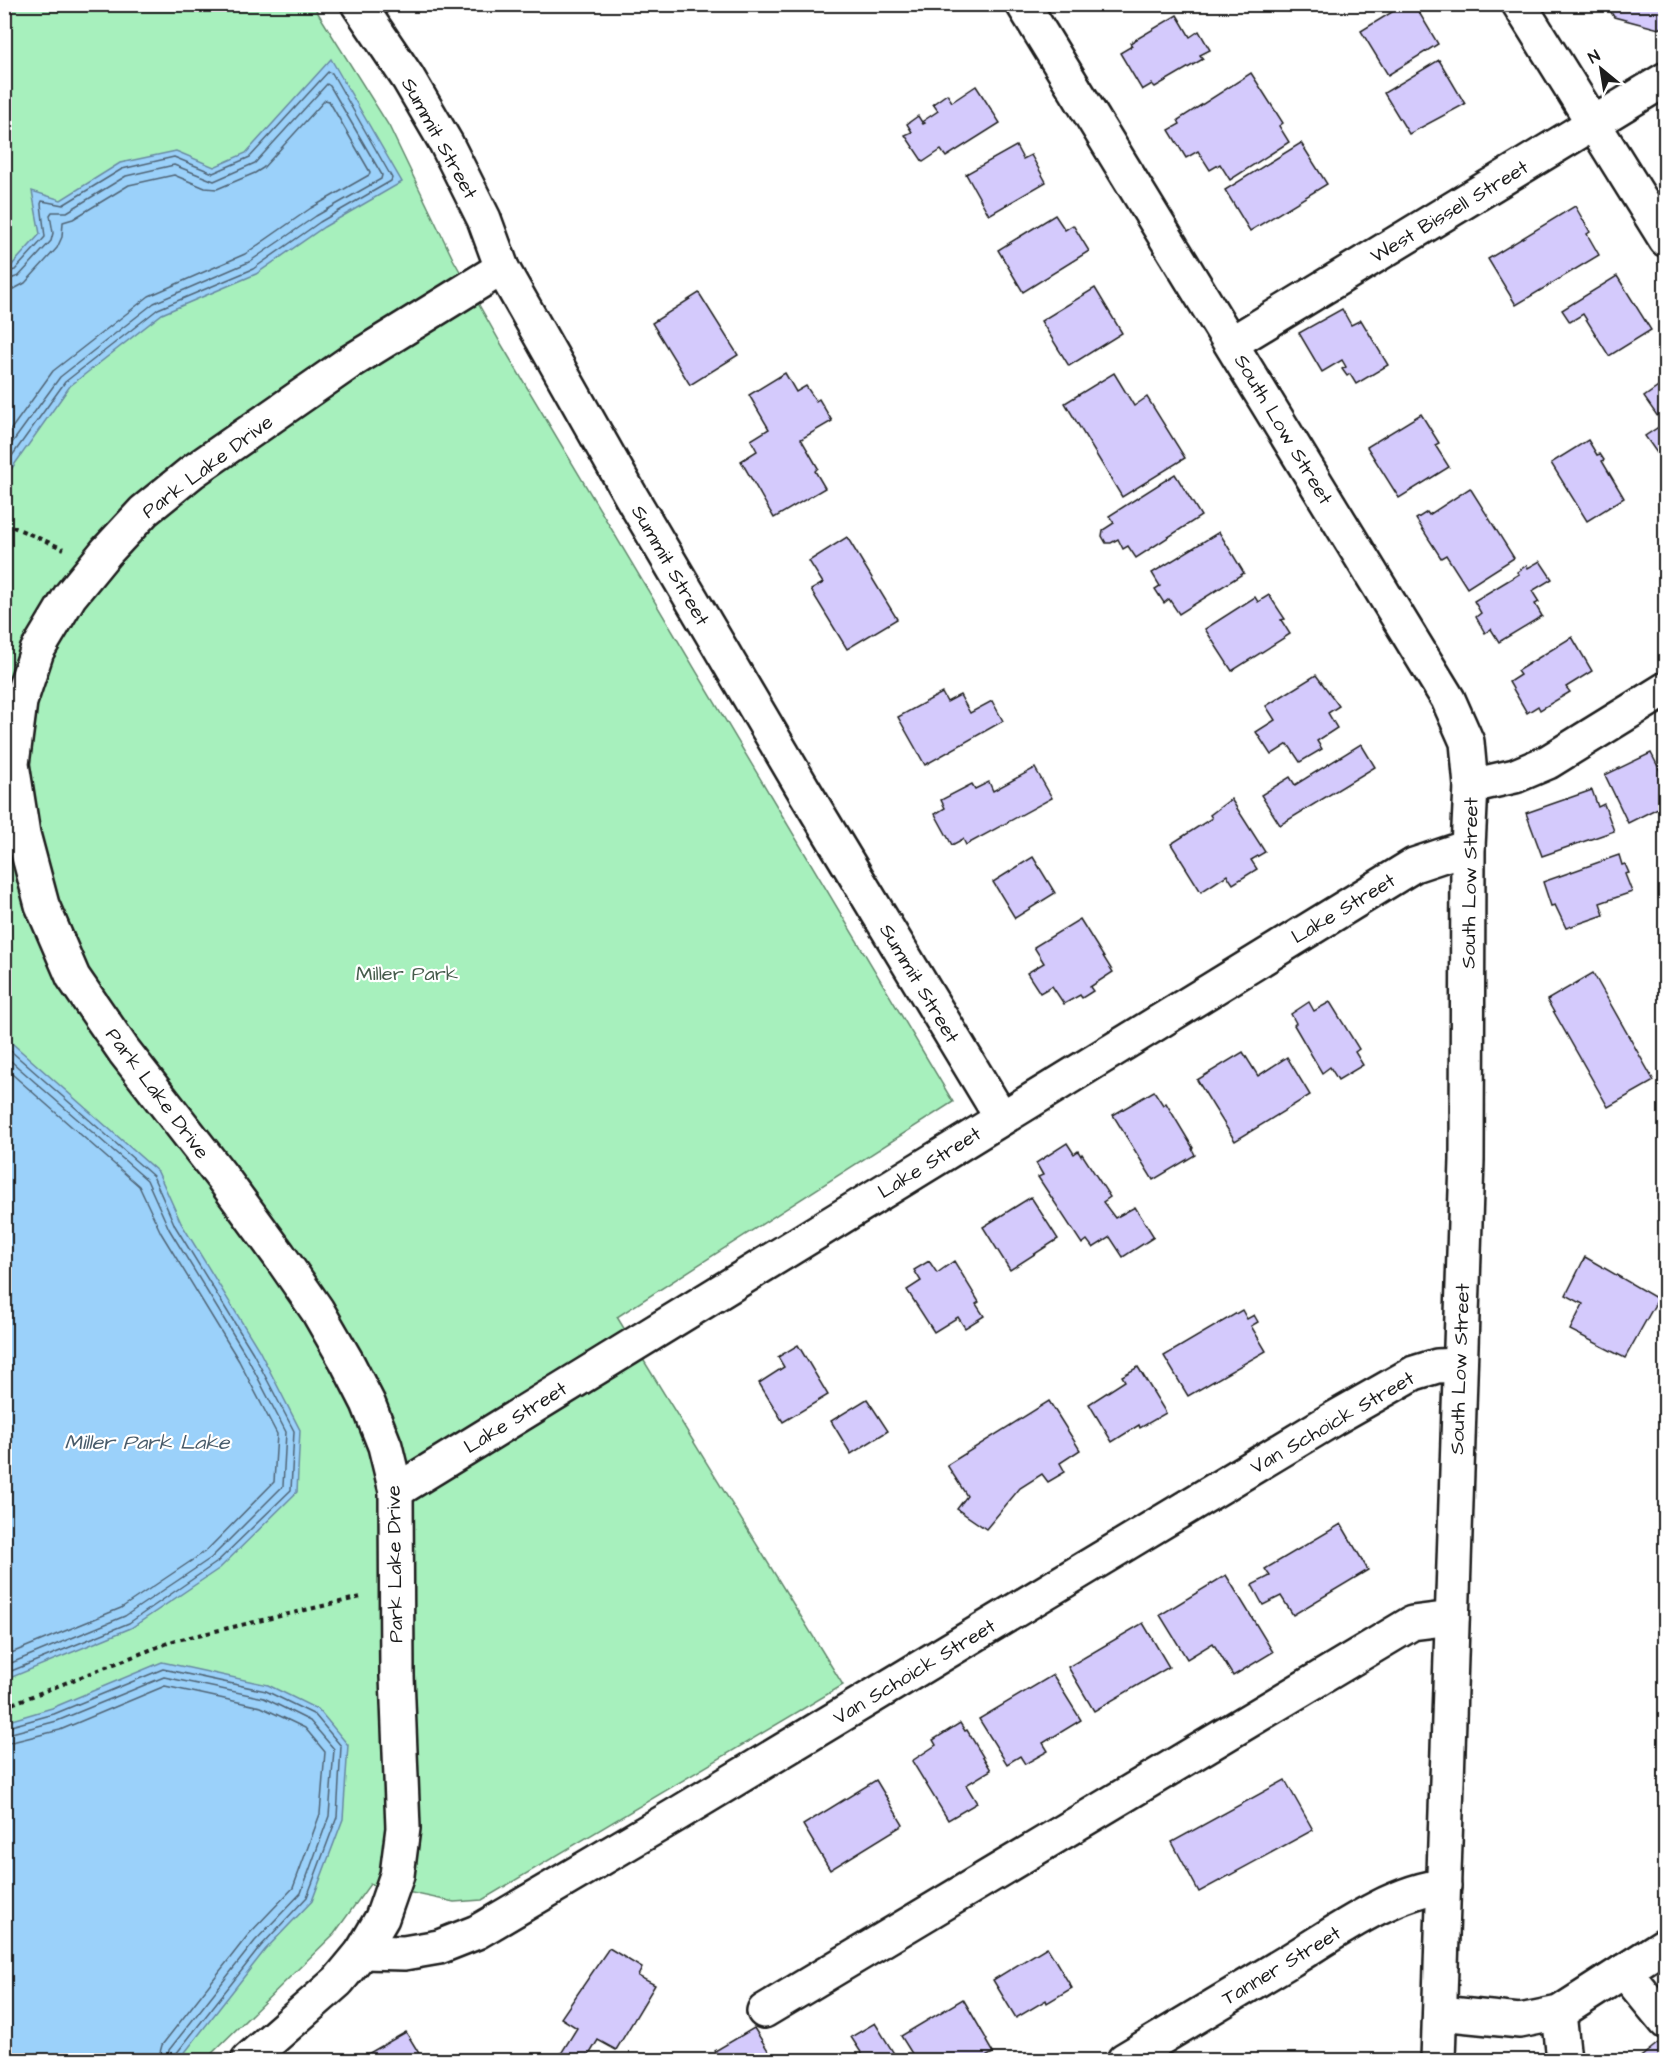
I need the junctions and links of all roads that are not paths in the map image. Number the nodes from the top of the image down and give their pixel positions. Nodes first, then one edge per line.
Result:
1 (358, 4) edge
2 (1023, 4) edge
3 (1519, 4) edge
4 (1665, 79) edge
5 (1592, 124) junction
6 (1665, 240) edge
7 (502, 268) junction
8 (1232, 343) junction
9 (1665, 689) edge
10 (1470, 786) junction
11 (1468, 847) junction
12 (1001, 1117) junction
13 (1459, 1365) junction
14 (396, 1491) junction
15 (1452, 1618) junction
16 (1444, 1886) junction
17 (1665, 1944) edge
18 (362, 1952) junction
19 (1624, 1971) junction
20 (764, 2011) dead end
21 (1440, 2013) junction
22 (1559, 2013) junction
23 (1665, 2022) edge
24 (249, 2061) edge
25 (1124, 2061) edge
26 (1438, 2061) edge
27 (1564, 2061) edge

1 - 7 street, Summit Street
2 - 8 street, South Low Street
3 - 5 street
4 - 5 street, West Bissell Street
5 - 6 street
5 - 8 street, West Bissell Street
7 - 12 street, Summit Street
7 - 14 street, Park Lake Drive
8 - 10 street, South Low Street
9 - 10 street
10 - 11 street, South Low Street
11 - 12 street, Lake Street
11 - 13 street, South Low Street
12 - 14 street, Lake Street
13 - 15 street, South Low Street
13 - 18 street, Van Schoick Street
14 - 18 street, Park Lake Drive
15 - 16 street, South Low Street
15 - 20 street
16 - 21 street, South Low Street
16 - 25 street, Tanner Street
17 - 19 street
18 - 24 street, Park Lake Drive
19 - 22 street
19 - 23 street
21 - 22 street
21 - 26 street, South Low Street
22 - 27 street

